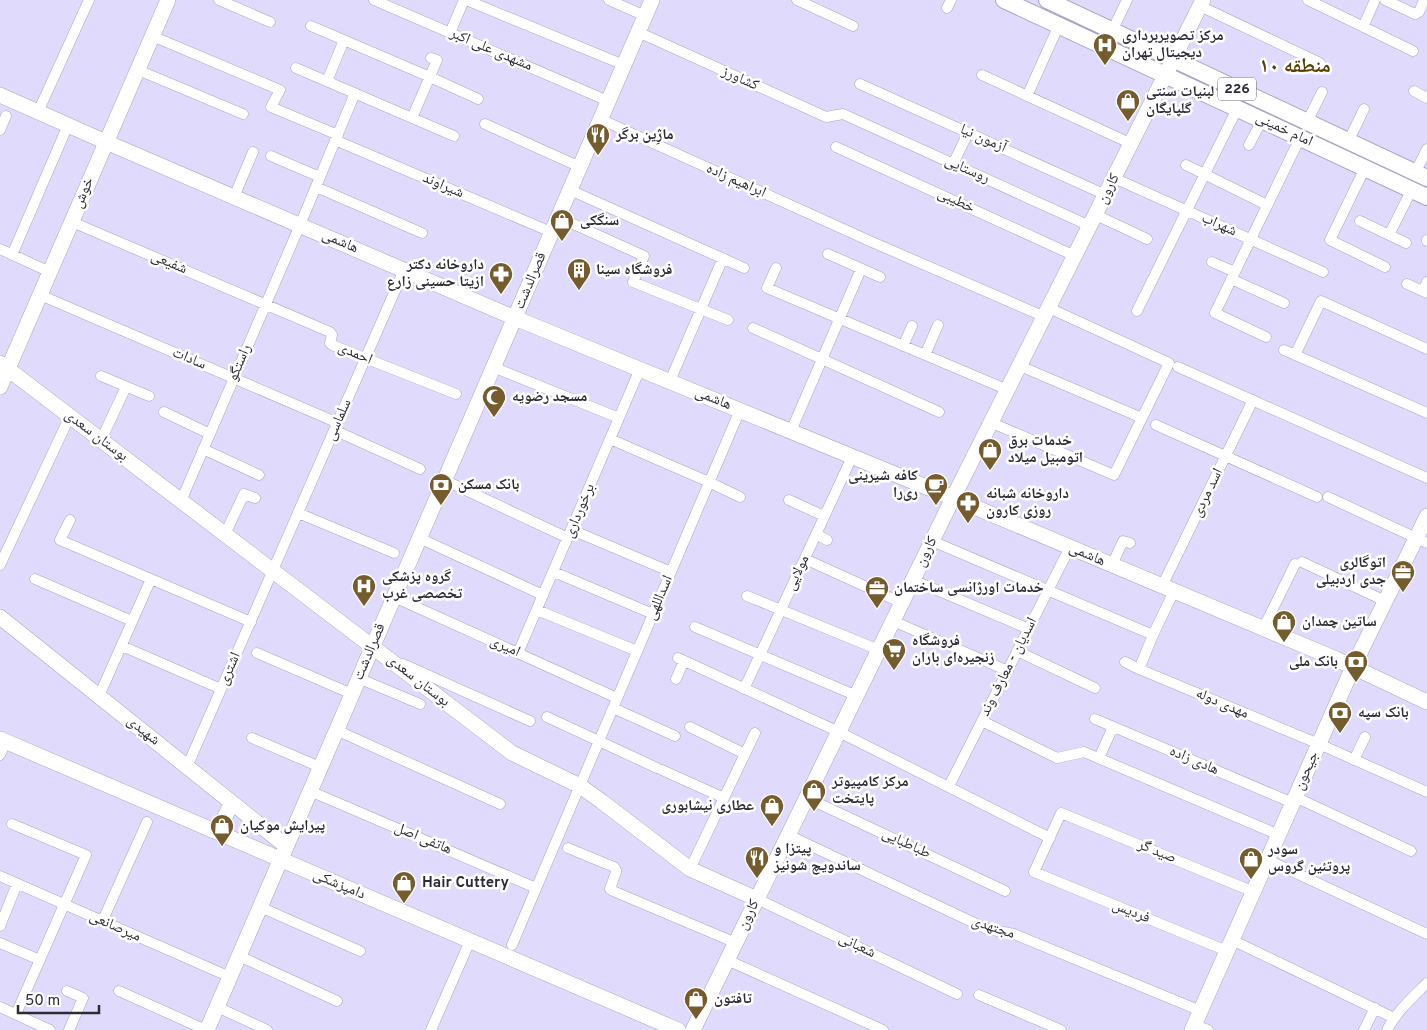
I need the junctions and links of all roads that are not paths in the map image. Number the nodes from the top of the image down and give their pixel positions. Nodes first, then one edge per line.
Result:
1 (88, 0) edge
2 (168, 0) edge
3 (219, 0) edge
4 (374, 0) edge
5 (465, 0) edge
6 (609, 0) edge
7 (652, 0) edge
8 (797, 0) edge
9 (1004, 0) edge
10 (1127, 0) edge
11 (1308, 0) edge
12 (1375, 0) edge
13 (1385, 0) edge
14 (1424, 0) edge
15 (1058, 2) edge
16 (1202, 3) edge
17 (645, 16) junction
18 (270, 22) dead end
19 (311, 26) dead end
20 (853, 26) dead end
21 (1059, 26) junction
22 (1362, 26) junction
23 (1112, 31) junction
24 (638, 32) junction
25 (450, 33) junction
26 (152, 36) junction
27 (344, 40) junction
28 (1413, 51) dead end
29 (431, 58) dead end
30 (1174, 59) junction
31 (1320, 63) dead end
32 (624, 65) junction
33 (296, 68) dead end
34 (138, 70) junction
35 (982, 75) dead end
36 (1166, 75) junction
37 (430, 77) junction
38 (327, 81) junction
39 (860, 84) dead end
40 (1414, 91) dead end
41 (1322, 92) dead end
42 (355, 93) junction
43 (0, 95) edge
44 (1027, 96) junction
45 (1427, 98) edge
46 (478, 99) dead end
47 (608, 101) junction
48 (1237, 109) junction
49 (1364, 110) dead end
50 (38, 112) junction
51 (244, 114) dead end
52 (843, 114) joint
53 (6, 116) dead end
54 (412, 118) junction
55 (600, 119) junction
56 (1262, 120) junction
57 (1307, 122) junction
58 (485, 124) dead end
59 (68, 125) junction
60 (0, 130) edge
61 (968, 133) junction
62 (454, 136) dead end
63 (337, 138) junction
64 (1300, 138) junction
65 (106, 142) junction
66 (1348, 142) junction
67 (1132, 144) junction
68 (1250, 145) dead end
69 (836, 147) dead end
70 (1427, 149) edge
71 (253, 152) dead end
72 (271, 156) dead end
73 (953, 164) junction
74 (1186, 165) dead end
75 (580, 167) junction
76 (1365, 168) junction
77 (1205, 175) junction
78 (1421, 176) edge
79 (320, 177) junction
80 (1114, 178) junction
81 (316, 187) junction
82 (1412, 189) junction
83 (570, 190) junction
84 (1106, 195) junction
85 (1427, 196) edge
86 (234, 197) junction
87 (1267, 205) junction
88 (1187, 211) junction
89 (558, 217) junction
90 (1093, 221) junction
91 (1360, 221) dead end
92 (72, 222) junction
93 (300, 225) junction
94 (552, 232) junction
95 (422, 234) dead end
96 (1389, 235) junction
97 (1147, 238) dead end
98 (1250, 240) junction
99 (1406, 243) dead end
100 (0, 249) edge
101 (828, 254) dead end
102 (12, 255) junction
103 (1075, 256) junction
104 (723, 258) junction
105 (1212, 262) dead end
106 (1381, 265) dead end
107 (744, 268) dead end
108 (776, 268) dead end
109 (861, 269) junction
110 (404, 270) junction
111 (50, 272) junction
112 (1323, 272) dead end
113 (1233, 276) junction
114 (880, 277) dead end
115 (1407, 284) dead end
116 (1426, 289) edge
117 (40, 295) junction
118 (1284, 302) dead end
119 (266, 305) junction
120 (701, 309) junction
121 (1137, 311) dead end
122 (1047, 313) junction
123 (515, 318) junction
124 (839, 319) junction
125 (728, 320) dead end
126 (938, 325) dead end
127 (912, 326) dead end
128 (753, 328) dead end
129 (1266, 337) dead end
130 (903, 346) junction
131 (1427, 349) edge
132 (1284, 350) dead end
133 (925, 355) junction
134 (1295, 355) junction
135 (366, 359) junction
136 (822, 359) junction
137 (1174, 365) junction
138 (4, 366) edge
139 (1020, 366) junction
140 (493, 367) junction
141 (640, 369) junction
142 (101, 376) dead end
143 (234, 378) junction
144 (670, 381) junction
145 (0, 387) edge
146 (126, 387) junction
147 (1008, 390) junction
148 (456, 394) dead end
149 (149, 396) dead end
150 (1253, 400) junction
151 (740, 410) junction
152 (164, 412) dead end
153 (939, 412) dead end
154 (1427, 413) edge
155 (70, 416) junction
156 (619, 418) junction
157 (1142, 418) junction
158 (992, 423) junction
159 (1156, 425) dead end
160 (336, 427) junction
161 (791, 431) junction
162 (210, 434) junction
163 (610, 439) junction
164 (101, 440) junction
165 (203, 449) junction
166 (852, 456) junction
167 (1226, 456) junction
168 (420, 469) dead end
169 (259, 475) dead end
170 (1427, 478) edge
171 (444, 480) junction
172 (709, 482) junction
173 (740, 497) dead end
174 (1317, 497) dead end
175 (1328, 497) dead end
176 (256, 498) dead end
177 (954, 498) junction
178 (789, 500) dead end
179 (181, 501) junction
180 (298, 513) junction
181 (824, 516) junction
182 (1427, 516) edge
183 (70, 520) dead end
184 (225, 534) junction
185 (570, 534) junction
186 (816, 534) junction
187 (419, 538) junction
188 (827, 540) dead end
189 (1422, 540) edge
190 (932, 541) junction
191 (1130, 543) dead end
192 (1070, 548) junction
193 (394, 553) dead end
194 (804, 559) junction
195 (0, 565) edge
196 (1112, 565) junction
197 (273, 571) junction
198 (554, 572) junction
199 (671, 572) junction
200 (35, 578) dead end
201 (151, 579) junction
202 (913, 580) junction
203 (1168, 589) junction
204 (1048, 590) junction
205 (543, 596) junction
206 (747, 596) dead end
207 (394, 597) junction
208 (1385, 601) junction
209 (902, 603) junction
210 (537, 610) junction
211 (781, 610) junction
212 (653, 614) junction
213 (1, 620) edge
214 (132, 621) junction
215 (893, 621) junction
216 (251, 622) junction
217 (695, 627) dead end
218 (1029, 629) junction
219 (1263, 629) junction
220 (1153, 635) junction
221 (122, 646) junction
222 (879, 650) junction
223 (378, 651) junction
224 (637, 651) junction
225 (1017, 651) junction
226 (518, 653) junction
227 (257, 654) dead end
228 (760, 655) junction
229 (1125, 662) dead end
230 (1353, 667) junction
231 (1139, 669) junction
232 (1008, 670) junction
233 (358, 678) junction
234 (676, 679) dead end
235 (1095, 688) dead end
236 (221, 689) junction
237 (744, 689) junction
238 (352, 694) junction
239 (99, 696) junction
240 (857, 696) junction
241 (617, 698) junction
242 (1427, 702) edge
243 (420, 704) dead end
244 (613, 708) junction
245 (547, 717) dead end
246 (1095, 719) dead end
247 (530, 721) dead end
248 (982, 721) junction
249 (690, 727) dead end
250 (1113, 728) junction
251 (336, 730) junction
252 (839, 732) junction
253 (755, 733) dead end
254 (675, 736) dead end
255 (1365, 737) dead end
256 (252, 738) dead end
257 (599, 741) junction
258 (1319, 744) junction
259 (2, 745) edge
260 (745, 754) junction
261 (1099, 758) junction
262 (1354, 760) junction
263 (187, 767) junction
264 (320, 767) junction
265 (580, 786) junction
266 (949, 786) junction
267 (310, 791) junction
268 (1427, 792) edge
269 (724, 798) junction
270 (807, 798) junction
271 (1294, 800) junction
272 (232, 803) junction
273 (500, 804) dead end
274 (146, 822) dead end
275 (12, 824) dead end
276 (217, 832) junction
277 (788, 835) junction
278 (1279, 835) junction
279 (1050, 838) junction
280 (568, 848) dead end
281 (1411, 851) dead end
282 (283, 852) junction
283 (1268, 860) junction
284 (690, 869) junction
285 (0, 876) edge
286 (17, 884) junction
287 (536, 888) junction
288 (1005, 891) dead end
289 (1254, 892) junction
290 (757, 898) junction
291 (64, 904) junction
292 (260, 907) junction
293 (102, 922) junction
294 (0, 926) edge
295 (1427, 934) edge
296 (470, 941) junction
297 (0, 943) edge
298 (736, 943) junction
299 (1230, 946) junction
300 (509, 951) junction
301 (360, 952) dead end
302 (239, 956) junction
303 (40, 960) junction
304 (727, 960) junction
305 (230, 977) junction
306 (1427, 983) edge
307 (67, 991) dead end
308 (120, 991) dead end
309 (956, 994) dead end
310 (979, 995) dead end
311 (337, 1001) dead end
312 (0, 1007) edge
313 (217, 1007) junction
314 (1374, 1008) junction
315 (16, 1014) junction
316 (1394, 1018) junction
317 (1199, 1024) edge
318 (50, 1030) edge
319 (70, 1030) edge
320 (207, 1030) edge
321 (267, 1030) edge
322 (431, 1030) edge
323 (678, 1030) edge
324 (693, 1030) edge
325 (883, 1030) edge
326 (1061, 1030) edge
327 (1364, 1030) edge
328 (1387, 1030) edge

1 - 50 street
2 - 26 main road, خوش
3 - 18 street
4 - 25 street, مشهدی علی اکبر
5 - 25 street
5 - 32 street
6 - 17 street
7 - 17 main road, قصرالدشت
8 - 20 street
9 - 21 main road, امام خمینی / 226
10 - 23 street
11 - 22 street
12 - 22 street
13 - 14 street
15 - 23 main road, امام خمینی / 226
16 - 30 main road
16 - 31 street
17 - 24 main road, قصرالدشت
19 - 27 street
21 - 36 main road, امام خمینی / 226
21 - 44 street
22 - 28 street
23 - 30 main road, امام خمینی / 226
24 - 32 main road, قصرالدشت
24 - 52 street, کشاورز
25 - 47 street, مشهدی علی اکبر
26 - 34 main road, خوش
26 - 63 street, شیراوند
27 - 37 street
27 - 38 street
29 - 37 street
30 - 36 main road, کارون
30 - 57 main road, امام خمینی / 226
32 - 47 main road, قصرالدشت
33 - 38 street
34 - 51 street
34 - 65 main road, خوش
35 - 44 street
36 - 48 main road, امام خمینی / 226
36 - 67 main road, کارون
37 - 46 street
37 - 54 street
38 - 42 street
39 - 61 street, آزمون نیا
40 - 45 street
41 - 57 street
42 - 54 street
42 - 63 street, راستگو
43 - 50 main road, هاشمی
44 - 67 street
47 - 55 main road, قصرالدشت
48 - 56 main road, امام خمینی / 226
48 - 77 street
49 - 66 street
50 - 59 main road, هاشمی
52 - 73 street, روستایی
53 - 60 street
54 - 62 street
55 - 75 main road, قصرالدشت
55 - 122 street, ابراهیم زاده
56 - 64 main road, امام خمینی / 226
56 - 68 street
57 - 66 main road, امام خمینی / 226
58 - 75 street
59 - 65 main road, هاشمی
59 - 102 street
61 - 73 street
61 - 84 street, آزمون نیا
63 - 79 street, راستگو
63 - 94 street, شیراوند
64 - 76 main road, امام خمینی / 226
64 - 87 street
65 - 86 main road, هاشمی
65 - 92 main road, خوش
66 - 78 main road, امام خمینی / 226
67 - 80 main road, کارون
69 - 103 street, خطیبی
70 - 78 street
71 - 86 street
72 - 79 street
73 - 90 street, روستایی
74 - 77 street
75 - 83 main road, قصرالدشت
76 - 82 main road, امام خمینی / 226
76 - 106 street
77 - 87 street
77 - 88 street
79 - 81 street, راستگو
80 - 84 main road, کارون
80 - 88 street, شهراب
81 - 93 street, راستگو
81 - 95 street
82 - 85 main road, امام خمینی / 226
82 - 96 street
83 - 89 main road, قصرالدشت
83 - 104 street
84 - 90 main road, کارون
86 - 93 main road, هاشمی
87 - 98 street
88 - 98 street, شهراب
88 - 121 street
89 - 94 main road, قصرالدشت
89 - 120 street
90 - 97 street, روستایی
90 - 103 main road, کارون
91 - 96 street
92 - 111 main road, خوش
92 - 119 street, شفیعی
93 - 110 main road, هاشمی
93 - 119 street, راستگو
94 - 123 main road, قصرالدشت
96 - 99 street
98 - 112 street, شهراب
98 - 113 street
100 - 102 street
101 - 109 street
102 - 111 street
103 - 122 main road, کارون
104 - 107 street
104 - 120 street
105 - 113 street
108 - 124 street
109 - 114 street
109 - 124 street
110 - 123 main road, هاشمی
110 - 135 street, سلماسی
111 - 117 main road, خوش
113 - 118 street
113 - 129 street
115 - 116 street
117 - 138 main road, خوش
117 - 143 street, سادات
119 - 135 street, احمدی
119 - 143 street, راستگو
120 - 125 street
120 - 144 street
122 - 137 street, ابراهیم زاده
122 - 139 main road, کارون
123 - 140 main road, قصرالدشت
123 - 141 main road, هاشمی
124 - 130 street
124 - 136 street
126 - 133 street
127 - 130 street
128 - 136 street
130 - 133 street
131 - 134 street
132 - 134 street
133 - 147 street
134 - 154 street
135 - 148 street, احمدی
135 - 160 street, سلماسی
136 - 153 street
136 - 161 street
137 - 150 street, ابراهیم زاده
137 - 157 street
138 - 145 main road, خوش
138 - 155 main road, بوستان سعدی
139 - 147 main road, کارون
139 - 157 street
140 - 156 street
140 - 171 main road, قصرالدشت
141 - 144 main road, هاشمی
141 - 156 street, برخورداری
142 - 146 street
143 - 160 street, سادات
143 - 162 street, راستگو
144 - 151 main road, هاشمی
146 - 149 street
146 - 164 street
147 - 158 main road, کارون
150 - 167 street, اسد مردی
150 - 170 street, ابراهیم زاده
151 - 161 main road, هاشمی
151 - 172 street, اسداللهی
152 - 162 street
155 - 164 main road, بوستان سعدی
155 - 195 street
156 - 163 street, برخورداری
157 - 158 street
158 - 177 main road, کارون
159 - 167 street
160 - 168 street, سادات
160 - 180 street, سلماسی
161 - 166 main road, هاشمی
162 - 165 street, راستگو
163 - 172 street
163 - 185 street, برخورداری
164 - 179 main road, بوستان سعدی
165 - 169 street
165 - 179 street, راستگو
166 - 177 main road, هاشمی
166 - 181 street, مولایی
167 - 174 street
167 - 203 street, اسد مردی
171 - 185 street
171 - 187 main road, قصرالدشت
172 - 173 street
172 - 199 street, اسداللهی
175 - 189 street
176 - 184 street
177 - 190 main road, کارون
177 - 192 main road, هاشمی
178 - 181 street
179 - 184 main road, بوستان سعدی
180 - 193 street
180 - 197 street, سلماسی
181 - 186 street, مولایی
182 - 189 main road, جیحون
183 - 201 street
184 - 197 main road, بوستان سعدی
185 - 198 street, برخورداری
185 - 199 street
186 - 188 street
186 - 194 street, مولایی
187 - 205 street
187 - 207 main road, قصرالدشت
189 - 208 main road, جیحون
190 - 202 main road, کارون
190 - 204 street
191 - 196 street
192 - 196 main road, هاشمی
192 - 204 street, اسدیان - معارف وند
194 - 209 street
194 - 211 street, مولایی
196 - 203 main road, هاشمی
197 - 216 street, اشتری
197 - 223 main road, بوستان سعدی
198 - 205 street, برخورداری
198 - 212 street
199 - 212 street, اسداللهی
200 - 214 street
201 - 214 street
201 - 216 street
202 - 209 main road, کارون
202 - 218 street
203 - 219 main road, هاشمی
203 - 220 street, اسد مردی
204 - 218 street, اسدیان - معارف وند
204 - 220 street
205 - 210 street, برخورداری
206 - 211 street
207 - 223 main road, قصرالدشت
207 - 226 street, امیری
208 - 219 street
208 - 230 main road, جیحون
209 - 215 main road, کارون
210 - 224 street
210 - 226 street, برخورداری
211 - 222 street
211 - 228 street, مولایی
212 - 224 street, اسداللهی
213 - 239 main road, شهیدی
214 - 221 street
215 - 222 main road, کارون
215 - 232 street
216 - 236 street, اشتری
217 - 228 street
218 - 225 street, اسدیان - معارف وند
219 - 230 main road, هاشمی
220 - 231 street, اسد مردی
221 - 236 street
221 - 239 street
222 - 240 main road, کارون
223 - 233 main road, قصرالدشت
223 - 247 street
223 - 265 main road, بوستان سعدی
224 - 241 street, اسداللهی
225 - 232 street, اسدیان - معارف وند
225 - 235 street
226 - 241 street, امیری
227 - 238 street
228 - 237 street, مولایی
228 - 240 street
229 - 231 street, مهدی دوله
230 - 242 main road, هاشمی
230 - 258 main road, جیحون
231 - 258 street, مهدی دوله
232 - 248 street, اسدیان - معارف وند
233 - 238 main road, قصرالدشت
233 - 243 street
234 - 237 street
236 - 263 street, اشتری
237 - 252 street
238 - 251 main road, قصرالدشت
239 - 263 main road, شهیدی
240 - 252 main road, کارون
241 - 244 street, اسداللهی
244 - 254 street
244 - 257 street, اسداللهی
245 - 257 street
246 - 250 street, هادی زاده
248 - 261 street
248 - 266 street, اسدیان - معارف وند
249 - 260 street
250 - 261 street
250 - 271 street, هادی زاده
251 - 264 main road, قصرالدشت
251 - 273 street
252 - 266 street
252 - 270 main road, کارون
253 - 260 street
255 - 262 street
256 - 264 street
257 - 265 street, اسداللهی
257 - 269 street
258 - 262 street, مهدی دوله
258 - 271 main road, جیحون
259 - 276 main road, دامپزشکی
260 - 269 street
261 - 278 street
262 - 268 street, مهدی دوله
263 - 272 main road, شهیدی
264 - 267 main road, قصرالدشت
265 - 284 main road, بوستان سعدی
265 - 287 street
266 - 279 street
267 - 282 main road, قصرالدشت
267 - 287 street, هاتفی اصل
269 - 284 street
270 - 277 main road, کارون
270 - 288 street, طباطبایی
271 - 278 main road, جیحون
271 - 281 street, هادی زاده
272 - 276 main road
272 - 282 main road, شهیدی
274 - 293 street
275 - 291 street
276 - 282 main road, دامپزشکی
277 - 290 main road, کارون
277 - 317 street, مجتهدی
278 - 283 main road, جیحون
279 - 289 street, صید گر
279 - 299 street, فردیس
280 - 298 street
282 - 292 main road, قصرالدشت
282 - 296 main road, دامپزشکی
283 - 289 main road, جیحون
283 - 295 street
284 - 290 main road, بوستان سعدی
285 - 286 street, میرصانعی
286 - 291 street, میرصانعی
286 - 294 street
287 - 300 street
289 - 299 main road, جیحون
290 - 298 main road, کارون
290 - 309 street, شعبانی
291 - 293 street, میرصانعی
291 - 303 street
292 - 301 street
292 - 302 main road, قصرالدشت
293 - 305 street, میرصانعی
296 - 300 main road, دامپزشکی
296 - 322 street
297 - 303 street
298 - 304 main road, کارون
299 - 314 street, فردیس
299 - 317 main road, جیحون
300 - 323 main road, دامپزشکی
302 - 305 main road, قصرالدشت
302 - 311 street
303 - 315 street
304 - 324 main road, کارون
304 - 325 street
305 - 313 main road, قصرالدشت
306 - 316 street
307 - 319 street
308 - 320 street
310 - 326 street
312 - 315 street
313 - 320 main road, قصرالدشت
313 - 321 street
314 - 316 street, فردیس
314 - 327 street
315 - 318 street
316 - 328 street

